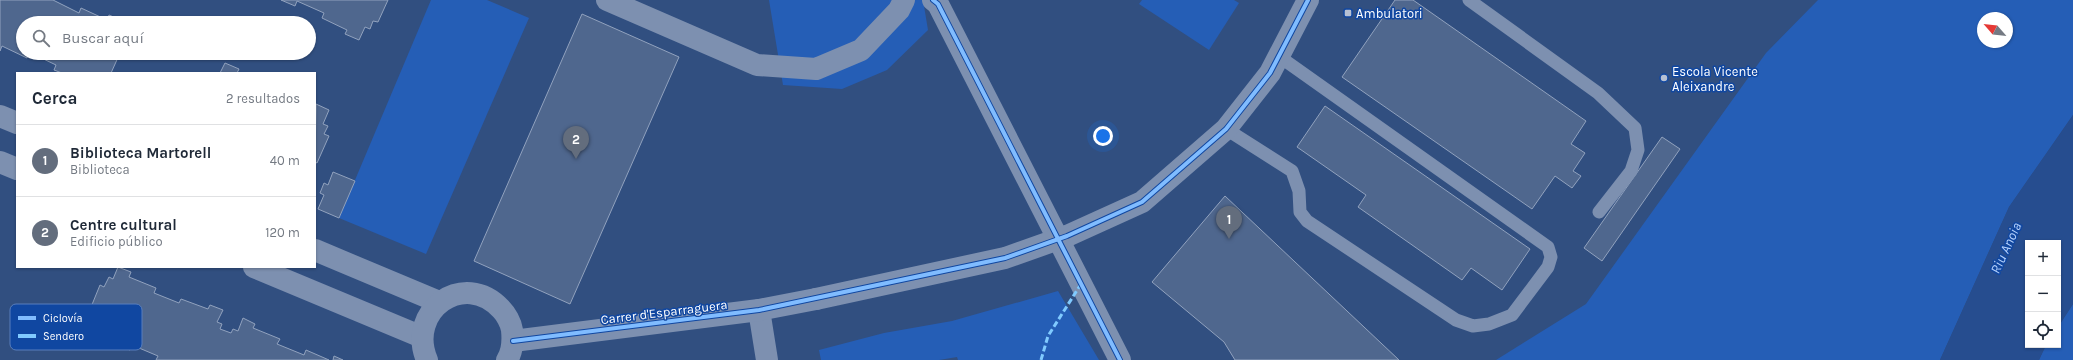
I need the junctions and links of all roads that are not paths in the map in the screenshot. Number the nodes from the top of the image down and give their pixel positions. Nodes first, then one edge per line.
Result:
1 (607, 0) edge
2 (904, 0) edge
3 (933, 0) edge
4 (1307, 0) edge
5 (1469, 0) edge
6 (1280, 57) junction
7 (0, 116) edge
8 (16, 123) edge
9 (1226, 129) junction
10 (0, 162) edge
11 (16, 169) edge
12 (1599, 212) dead end
13 (316, 250) edge
14 (256, 268) edge
15 (439, 302) junction
16 (760, 310) junction
17 (422, 337) junction
18 (510, 351) edge
19 (427, 360) edge
20 (767, 360) edge
21 (1120, 360) edge

1 - 2 street
3 - 21 street
4 - 6 street, Carrer d'Esparraguera
5 - 12 lane
6 - 9 street, Carrer d'Esparraguera
6 - 9 lane
7 - 8 street
9 - 16 street, Carrer d'Esparraguera, bridge
10 - 11 street
13 - 15 street
14 - 17 street
15 - 17 street
15 - 18 street
16 - 18 street, Carrer d'Esparraguera
16 - 20 street
17 - 19 street

